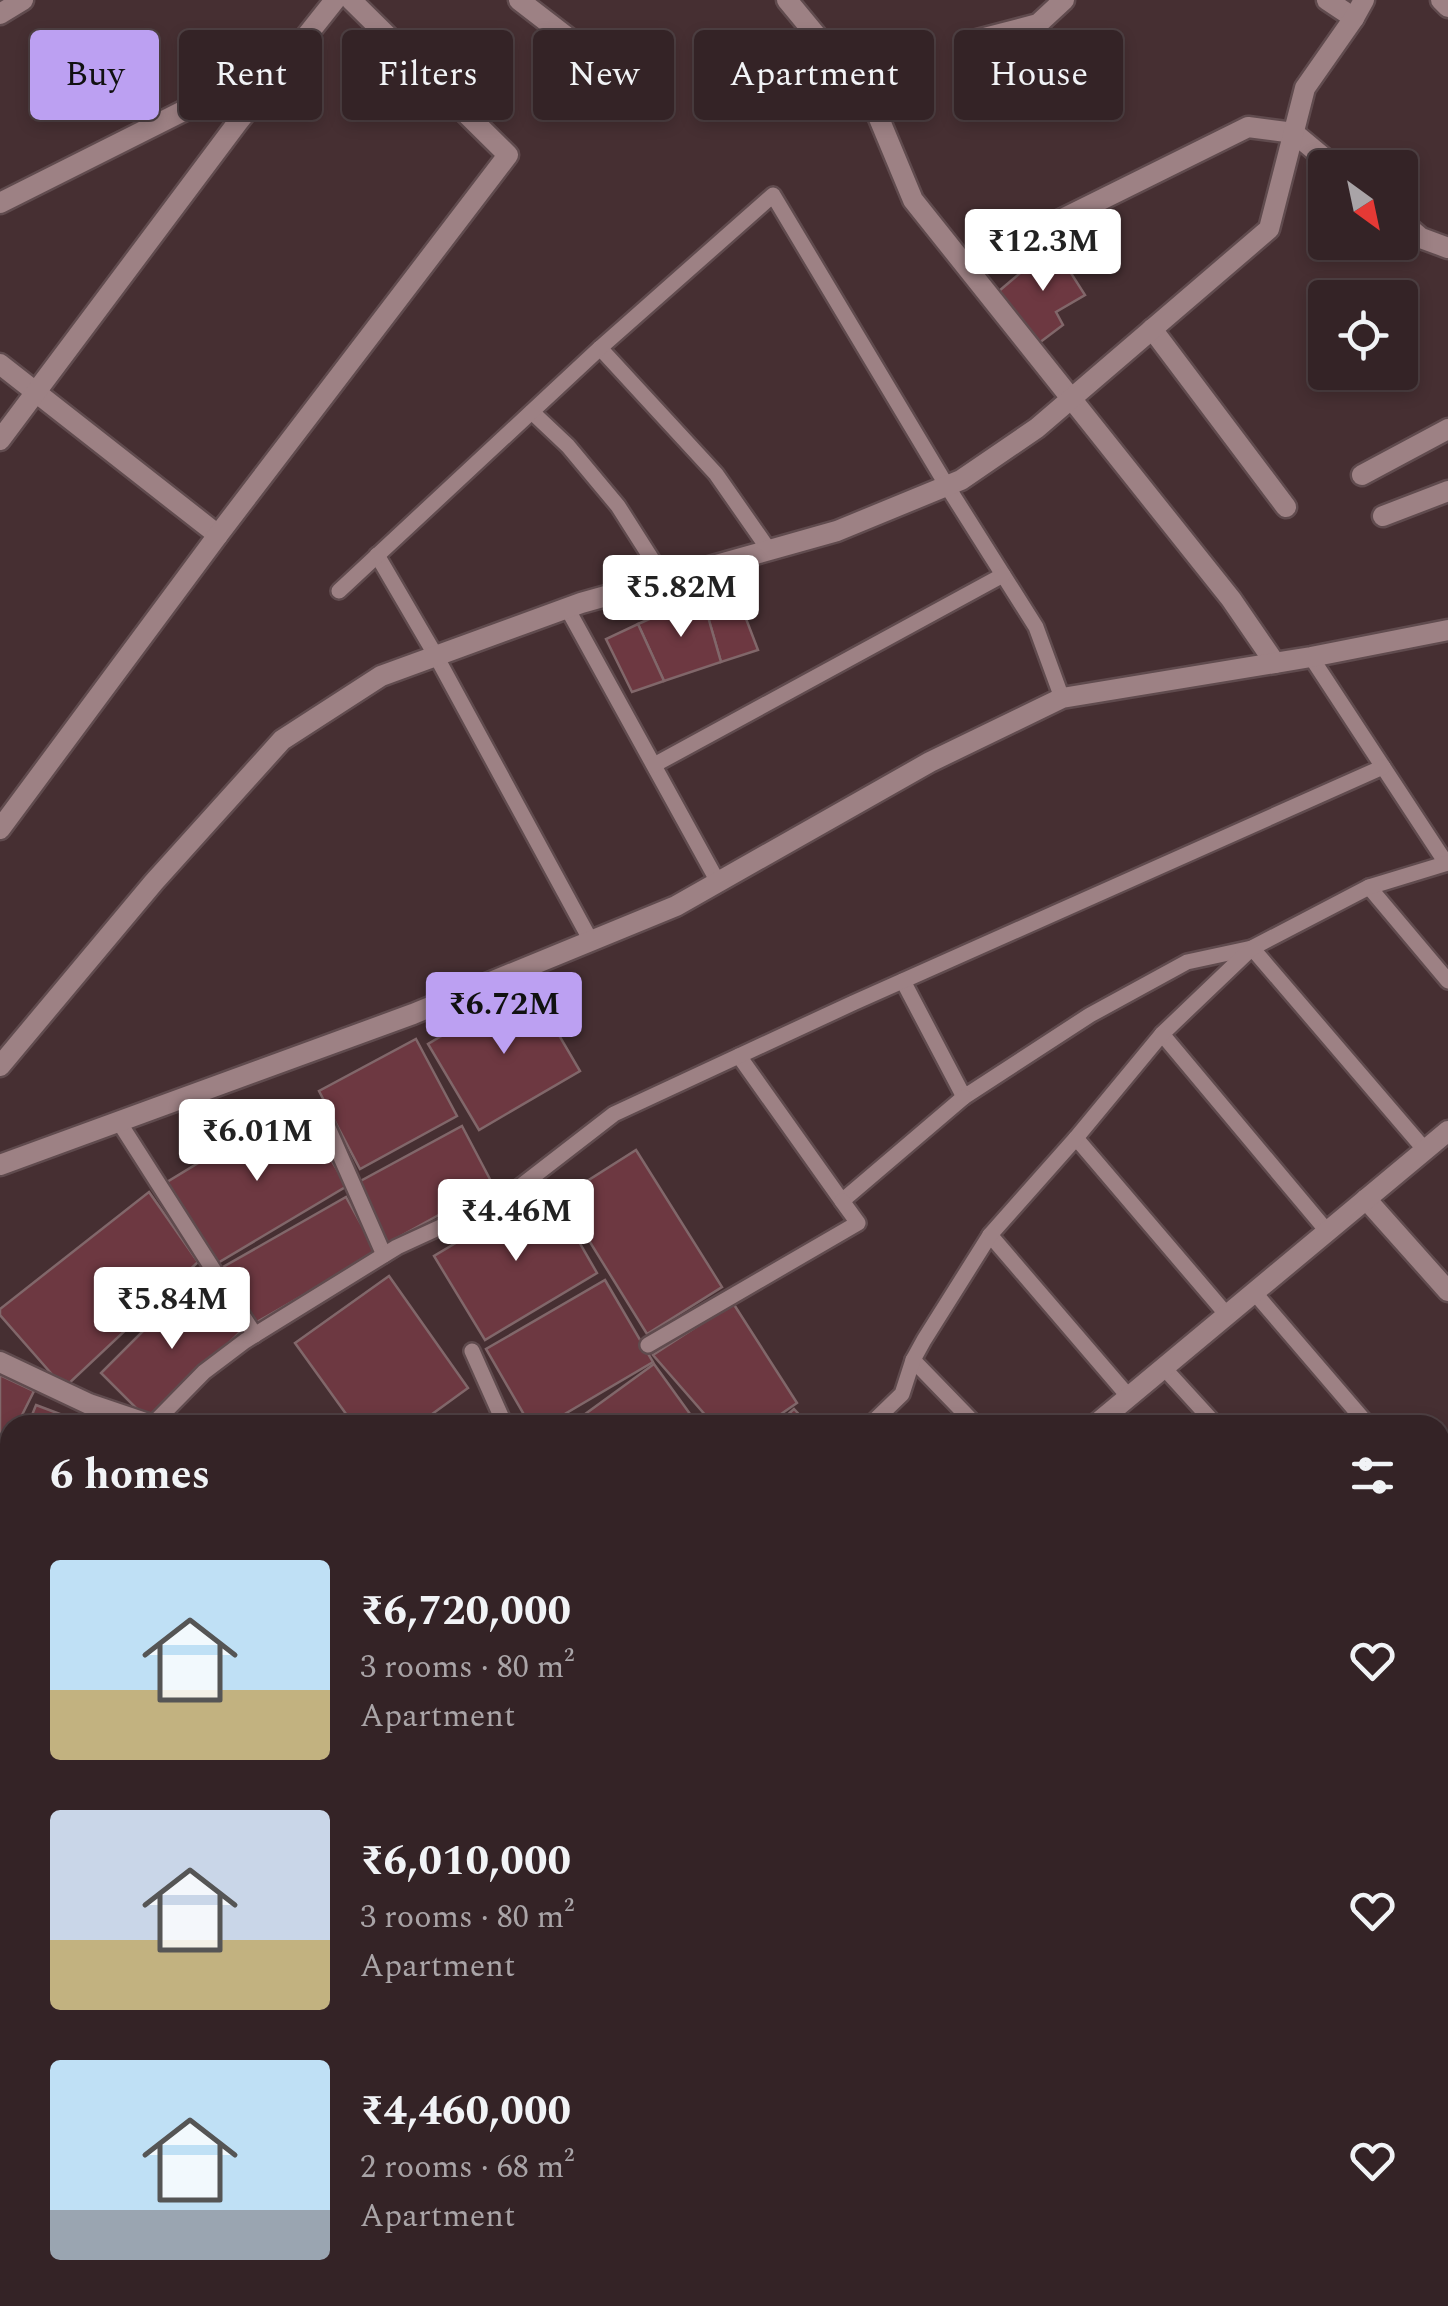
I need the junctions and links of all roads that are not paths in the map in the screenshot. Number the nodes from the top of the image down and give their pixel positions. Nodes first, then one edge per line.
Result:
1 (23, 0) edge
2 (335, 0) edge
3 (351, 0) edge
4 (520, 0) edge
5 (787, 0) edge
6 (1064, 0) edge
7 (1327, 0) edge
8 (1441, 0) edge
9 (1448, 6) edge
10 (1359, 9) edge
11 (0, 14) edge
12 (311, 30) edge
13 (559, 30) edge
14 (1015, 30) edge
15 (179, 114) edge
16 (240, 120) edge
17 (1294, 133) junction
18 (1314, 150) edge
19 (0, 203) edge
20 (1418, 235) edge
21 (1024, 238) dead end
22 (1448, 248) edge
23 (1152, 329) junction
24 (600, 348) junction
25 (0, 364) edge
26 (36, 392) junction
27 (1071, 398) junction
28 (532, 412) junction
29 (1448, 429) edge
30 (0, 440) edge
31 (1362, 476) dead end
32 (947, 486) junction
33 (1448, 491) edge
34 (1286, 507) dead end
35 (1383, 516) dead end
36 (218, 535) junction
37 (769, 550) junction
38 (377, 555) junction
39 (1003, 575) junction
40 (665, 580) junction
41 (338, 591) dead end
42 (568, 608) junction
43 (1448, 630) edge
44 (436, 656) junction
45 (1310, 657) junction
46 (1275, 663) junction
47 (1062, 698) junction
48 (654, 766) junction
49 (1382, 767) junction
50 (0, 829) edge
51 (1447, 863) edge
52 (718, 882) junction
53 (1369, 887) junction
54 (591, 941) junction
55 (1252, 948) junction
56 (903, 981) junction
57 (1448, 981) edge
58 (1162, 1034) junction
59 (740, 1056) junction
60 (0, 1066) edge
61 (964, 1096) junction
62 (322, 1114) dead end
63 (119, 1122) junction
64 (1448, 1130) edge
65 (1076, 1138) junction
66 (1425, 1150) junction
67 (0, 1165) edge
68 (1366, 1199) junction
69 (842, 1202) junction
70 (1328, 1231) junction
71 (990, 1236) junction
72 (384, 1256) junction
73 (1448, 1291) edge
74 (1254, 1292) junction
75 (1228, 1315) junction
76 (254, 1334) junction
77 (648, 1345) dead end
78 (472, 1351) dead end
79 (914, 1360) junction
80 (0, 1362) edge
81 (1164, 1368) junction
82 (1129, 1397) junction
83 (122, 1415) edge
84 (162, 1415) edge
85 (501, 1415) edge
86 (880, 1415) edge
87 (966, 1415) edge
88 (1107, 1415) edge
89 (1207, 1415) edge
90 (1359, 1415) edge

1 - 11 street
2 - 12 street
3 - 36 street
4 - 13 street
5 - 27 street
6 - 14 street
7 - 10 street
8 - 9 street
10 - 17 street
15 - 19 street
16 - 26 street
17 - 18 street
17 - 21 street
17 - 23 street
20 - 22 street
23 - 27 street
23 - 34 street
24 - 28 lane
24 - 32 lane
24 - 37 lane
25 - 26 street
26 - 30 street
26 - 36 street
27 - 32 street
27 - 46 street
28 - 38 lane
28 - 40 lane
29 - 31 street
32 - 37 street
32 - 39 lane
33 - 35 street
36 - 50 street
37 - 40 street
38 - 41 lane
38 - 44 lane
39 - 47 lane
39 - 48 lane
40 - 42 street
42 - 44 street
42 - 48 lane
43 - 45 street
44 - 54 lane
44 - 60 street
45 - 46 street
45 - 49 lane
46 - 47 street
47 - 52 street
48 - 52 lane
49 - 51 lane
49 - 56 lane
51 - 53 lane
52 - 54 street
53 - 55 lane
53 - 57 lane
54 - 63 street
55 - 58 lane
55 - 61 lane
55 - 66 lane
56 - 59 lane
56 - 61 lane
58 - 65 lane
58 - 70 lane
59 - 69 lane
59 - 72 lane
61 - 69 lane
62 - 72 lane
63 - 67 street
63 - 76 lane
64 - 66 street
65 - 71 lane
65 - 75 lane
66 - 68 street
68 - 70 street
68 - 73 street
69 - 77 lane
70 - 74 street
71 - 79 lane
71 - 82 lane
72 - 76 lane
74 - 75 street
74 - 90 lane
75 - 81 street
76 - 84 lane
78 - 85 lane
79 - 86 lane
79 - 87 lane
80 - 83 street
81 - 82 street
81 - 89 lane
82 - 88 street

